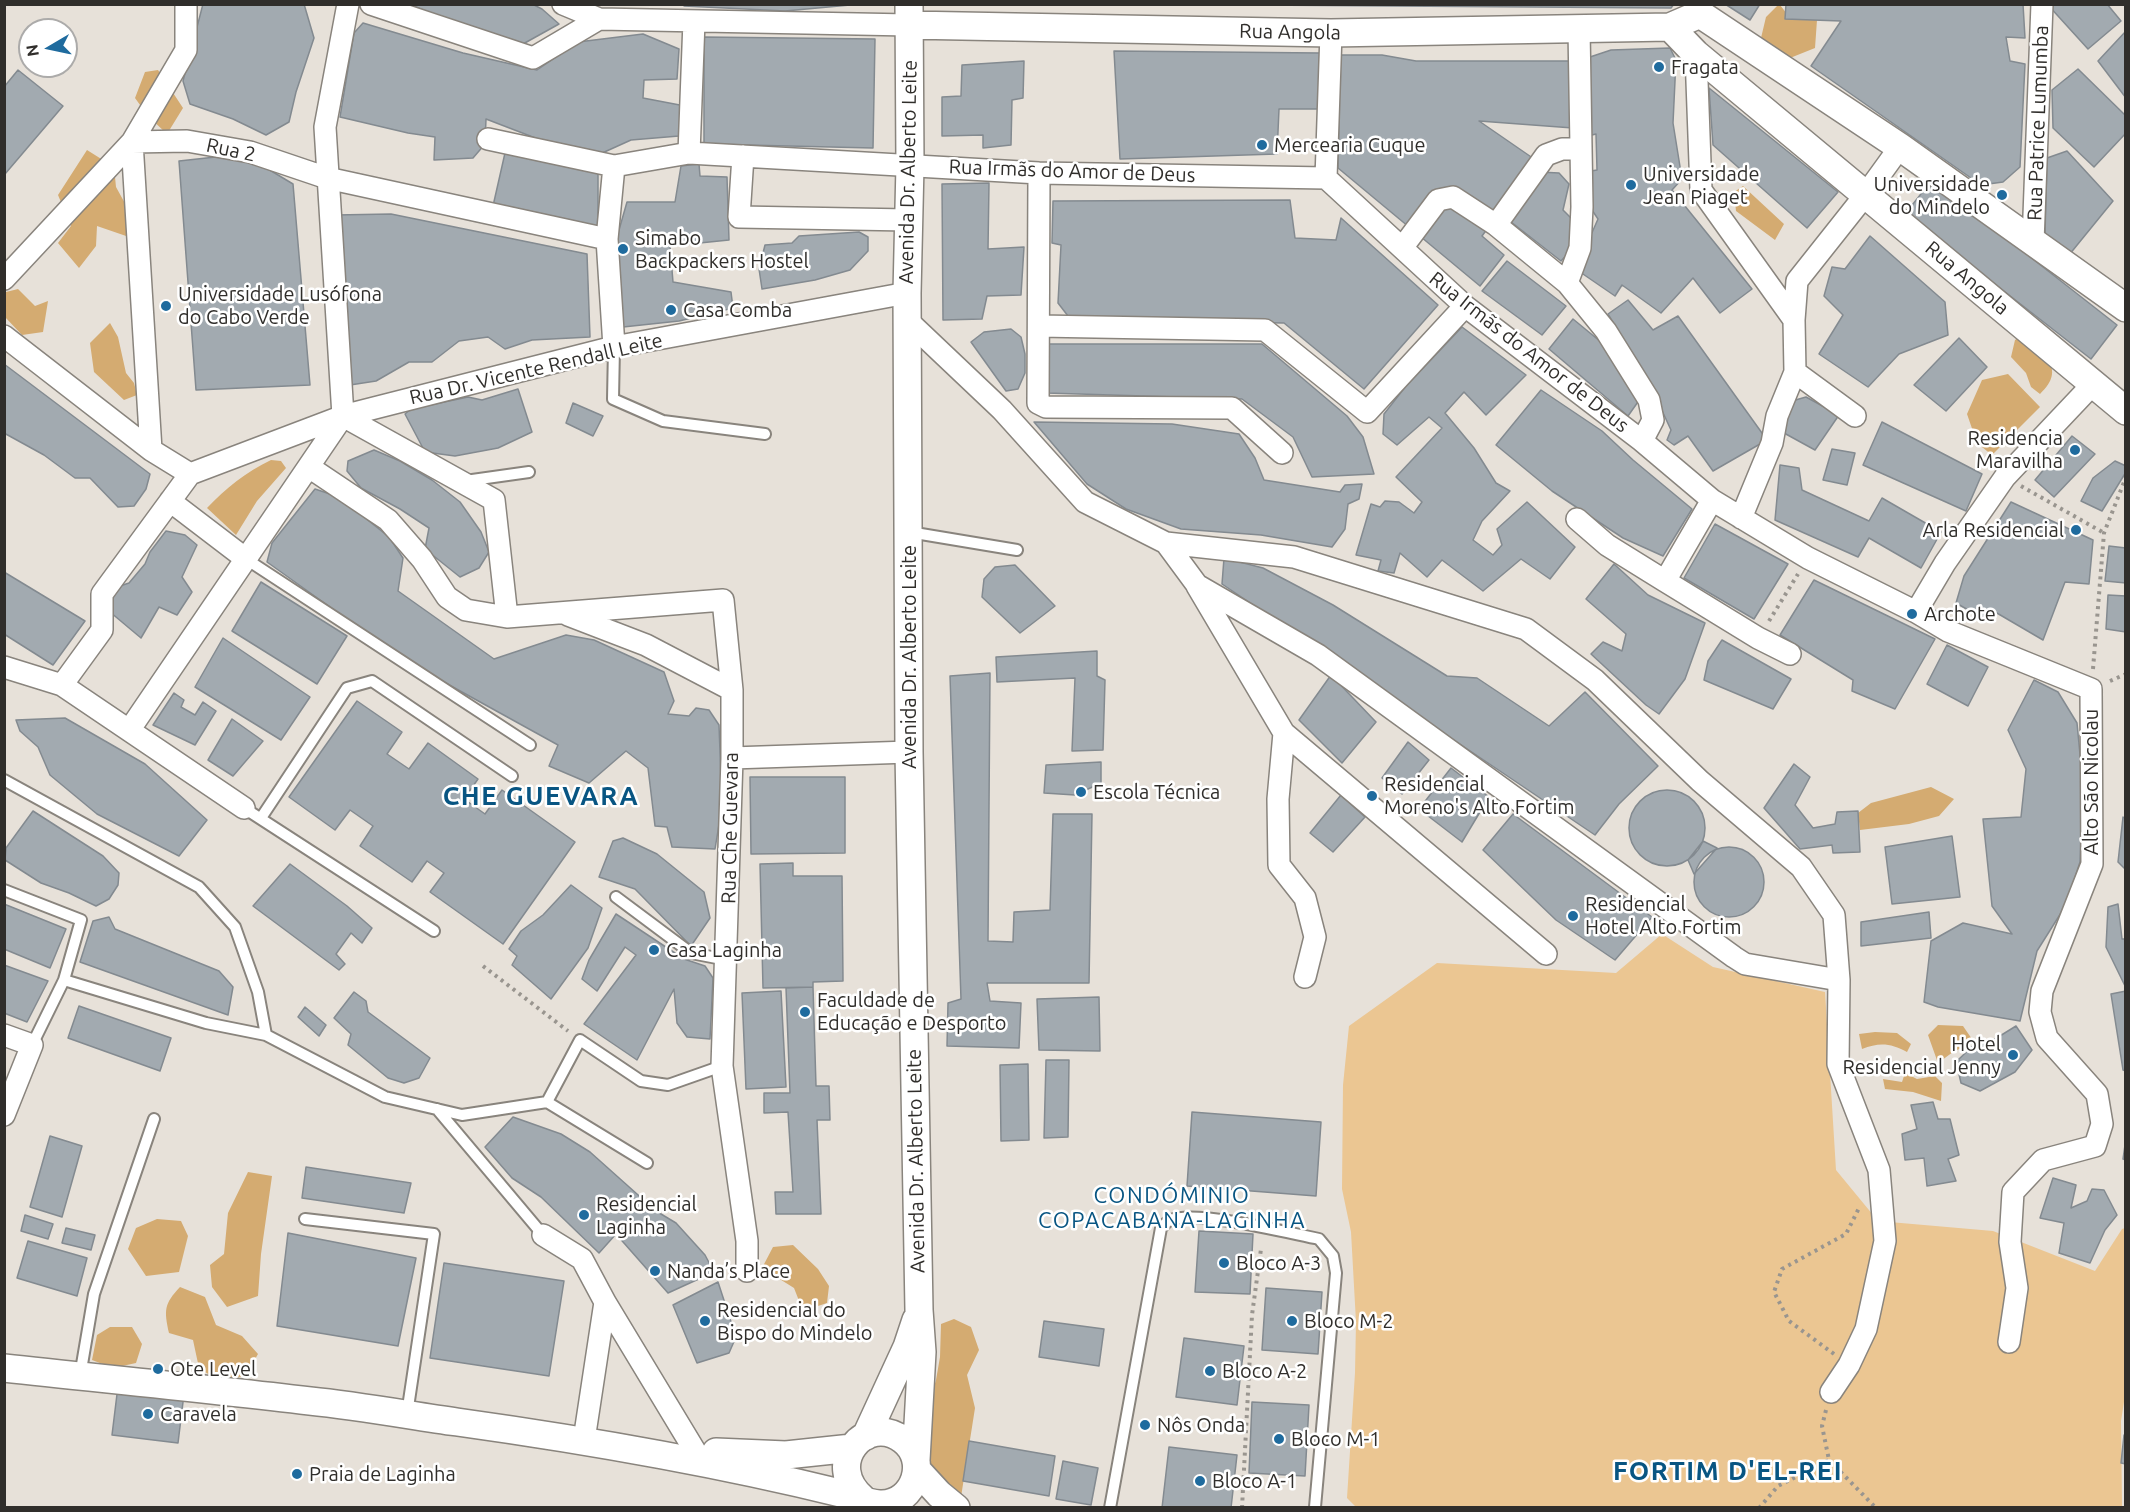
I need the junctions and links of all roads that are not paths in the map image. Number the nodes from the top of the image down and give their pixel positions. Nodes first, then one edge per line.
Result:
1 (186, 4) edge
2 (348, 4) edge
3 (371, 4) edge
4 (563, 4) edge
5 (2042, 4) edge
6 (1700, 9) edge
7 (909, 15) edge
8 (599, 19) junction
9 (694, 21) junction
10 (1670, 27) junction
11 (1579, 29) junction
12 (1331, 33) junction
13 (1696, 54) junction
14 (488, 139) dead end
15 (132, 142) junction
16 (1900, 147) junction
17 (1580, 149) junction
18 (689, 153) junction
19 (743, 156) junction
20 (910, 165) junction
21 (614, 166) junction
22 (1039, 173) junction
23 (327, 178) junction
24 (1326, 178) junction
25 (1866, 194) junction
26 (908, 220) junction
27 (1496, 225) junction
28 (607, 239) junction
29 (2033, 242) junction
30 (1402, 248) junction
31 (4, 279) edge
32 (1567, 283) junction
33 (907, 293) junction
34 (1465, 306) junction
35 (2126, 308) edge
36 (907, 320) junction
37 (1794, 320) junction
38 (1039, 326) junction
39 (4, 336) edge
40 (614, 347) junction
41 (1795, 372) junction
42 (2092, 384) junction
43 (2126, 411) edge
44 (343, 416) junction
45 (1855, 416) dead end
46 (765, 434) dead end
47 (1642, 441) junction
48 (152, 450) junction
49 (1281, 453) dead end
50 (309, 467) junction
51 (529, 472) dead end
52 (190, 474) junction
53 (461, 481) junction
54 (1712, 500) junction
55 (170, 501) junction
56 (1741, 518) junction
57 (1577, 519) dead end
58 (909, 532) junction
59 (1166, 543) junction
60 (1017, 550) dead end
61 (246, 559) junction
62 (1665, 581) junction
63 (1197, 585) junction
64 (1916, 612) junction
65 (562, 613) junction
66 (507, 617) junction
67 (1790, 654) dead end
68 (4, 667) edge
69 (62, 685) junction
70 (732, 690) junction
71 (130, 729) junction
72 (1284, 733) junction
73 (530, 745) dead end
74 (909, 752) junction
75 (732, 758) junction
76 (512, 776) dead end
77 (4, 780) edge
78 (252, 813) junction
79 (4, 890) edge
80 (616, 897) dead end
81 (434, 931) dead end
82 (1546, 954) dead end
83 (727, 960) junction
84 (1305, 977) dead end
85 (64, 980) junction
86 (1839, 980) junction
87 (4, 1035) edge
88 (266, 1035) junction
89 (32, 1045) junction
90 (722, 1066) junction
91 (547, 1102) junction
92 (437, 1109) junction
93 (4, 1115) edge
94 (154, 1119) dead end
95 (647, 1163) dead end
96 (306, 1220) dead end
97 (543, 1235) joint
98 (747, 1271) dead end
99 (605, 1302) junction
100 (919, 1310) junction
101 (2009, 1342) dead end
102 (4, 1368) edge
103 (80, 1376) junction
104 (1832, 1392) road end
105 (407, 1414) junction
106 (584, 1440) junction
107 (859, 1442) junction
108 (684, 1453) junction
109 (916, 1465) junction
110 (880, 1504) edge
111 (1315, 1507) edge
112 (956, 1508) edge
113 (1110, 1508) edge

1 - 15 street
2 - 23 street
3 - 8 street
4 - 8 street
5 - 29 street, Rua Patrice Lumumba
6 - 10 street, Rua Angola
6 - 13 street
6 - 16 street
7 - 9 street
7 - 12 street, Rua Angola
7 - 20 street, Avenida Dr. Alberto Leite
8 - 9 street
9 - 18 street
10 - 11 street, Rua Angola
10 - 13 street, Rua Angola
11 - 12 street, Rua Angola
11 - 17 street
12 - 24 street
13 - 25 street, Rua Angola
13 - 37 street
14 - 21 street
15 - 23 street, Rua 2
15 - 31 street
15 - 48 street
16 - 25 street
16 - 29 street
17 - 27 street
17 - 32 street
18 - 19 street, Rua Irmãs do Amor de Deus
18 - 21 street, Rua Irmãs do Amor de Deus
19 - 20 street, Rua Irmãs do Amor de Deus
19 - 26 street
20 - 22 street, Rua Irmãs do Amor de Deus
20 - 26 street, Avenida Dr. Alberto Leite
21 - 28 street
22 - 24 street, Rua Irmãs do Amor de Deus
22 - 38 street
23 - 28 street, Rua 2
23 - 44 street
24 - 30 street, Rua Irmãs do Amor de Deus
25 - 37 street
25 - 42 street, Rua Angola
26 - 33 street, Avenida Dr. Alberto Leite
27 - 30 street
27 - 32 street
28 - 40 street
29 - 35 street
30 - 34 street, Rua Irmãs do Amor de Deus
32 - 47 street
33 - 36 street, Avenida Dr. Alberto Leite
33 - 40 street, Rua Dr. Vicente Rendall Leite
34 - 38 street
34 - 47 street, Rua Irmãs do Amor de Deus
36 - 58 street, Avenida Dr. Alberto Leite
36 - 59 street
37 - 41 street
38 - 49 street
39 - 48 street
40 - 44 street, Rua Dr. Vicente Rendall Leite
40 - 46 lane
41 - 45 street
41 - 56 street
42 - 43 street, Rua Angola
42 - 64 street
44 - 50 street
44 - 52 street, Rua Dr. Vicente Rendall Leite
44 - 53 street
47 - 54 street, Rua Irmãs do Amor de Deus
48 - 52 street
50 - 61 street
50 - 66 street, Rua Che Guevara
51 - 53 lane
52 - 55 street
53 - 66 street
54 - 56 street, Rua Irmãs do Amor de Deus
54 - 62 street
55 - 61 street
55 - 69 street
56 - 64 street, Rua Irmãs do Amor de Deus
57 - 62 street
58 - 60 lane
58 - 74 street, Avenida Dr. Alberto Leite
59 - 63 street
59 - 86 street
61 - 71 street
61 - 73 lane
62 - 67 street
63 - 72 street
63 - 86 street
64 - 101 street, Alto São Nicolau
65 - 66 street, Rua Che Guevara
65 - 70 street
65 - 70 street, Rua Che Guevara
68 - 69 street
69 - 71 street
70 - 75 street, Rua Che Guevara
71 - 78 street
72 - 82 street
72 - 84 street
74 - 75 street
74 - 100 street, Avenida Dr. Alberto Leite
75 - 83 street, Rua Che Guevara
76 - 78 lane
77 - 88 lane
78 - 81 lane
79 - 85 lane
80 - 83 lane
83 - 90 street, Rua Che Guevara
85 - 88 lane
85 - 89 lane
86 - 104 street
87 - 89 street
88 - 92 lane
89 - 93 street
90 - 91 lane
90 - 98 street, Rua Che Guevara
91 - 92 lane
91 - 95 lane
92 - 97 lane
94 - 103 lane
96 - 105 lane
97 - 99 street
99 - 106 street
99 - 108 street
100 - 107 street, Avenida Dr. Alberto Leite
100 - 109 street, Avenida Dr. Alberto Leite
102 - 103 street
103 - 105 street
105 - 106 street
106 - 108 street
107 - 108 street
107 - 109 street
107 - 110 street
108 - 110 street
109 - 110 street
109 - 112 street
111 - 113 lane

